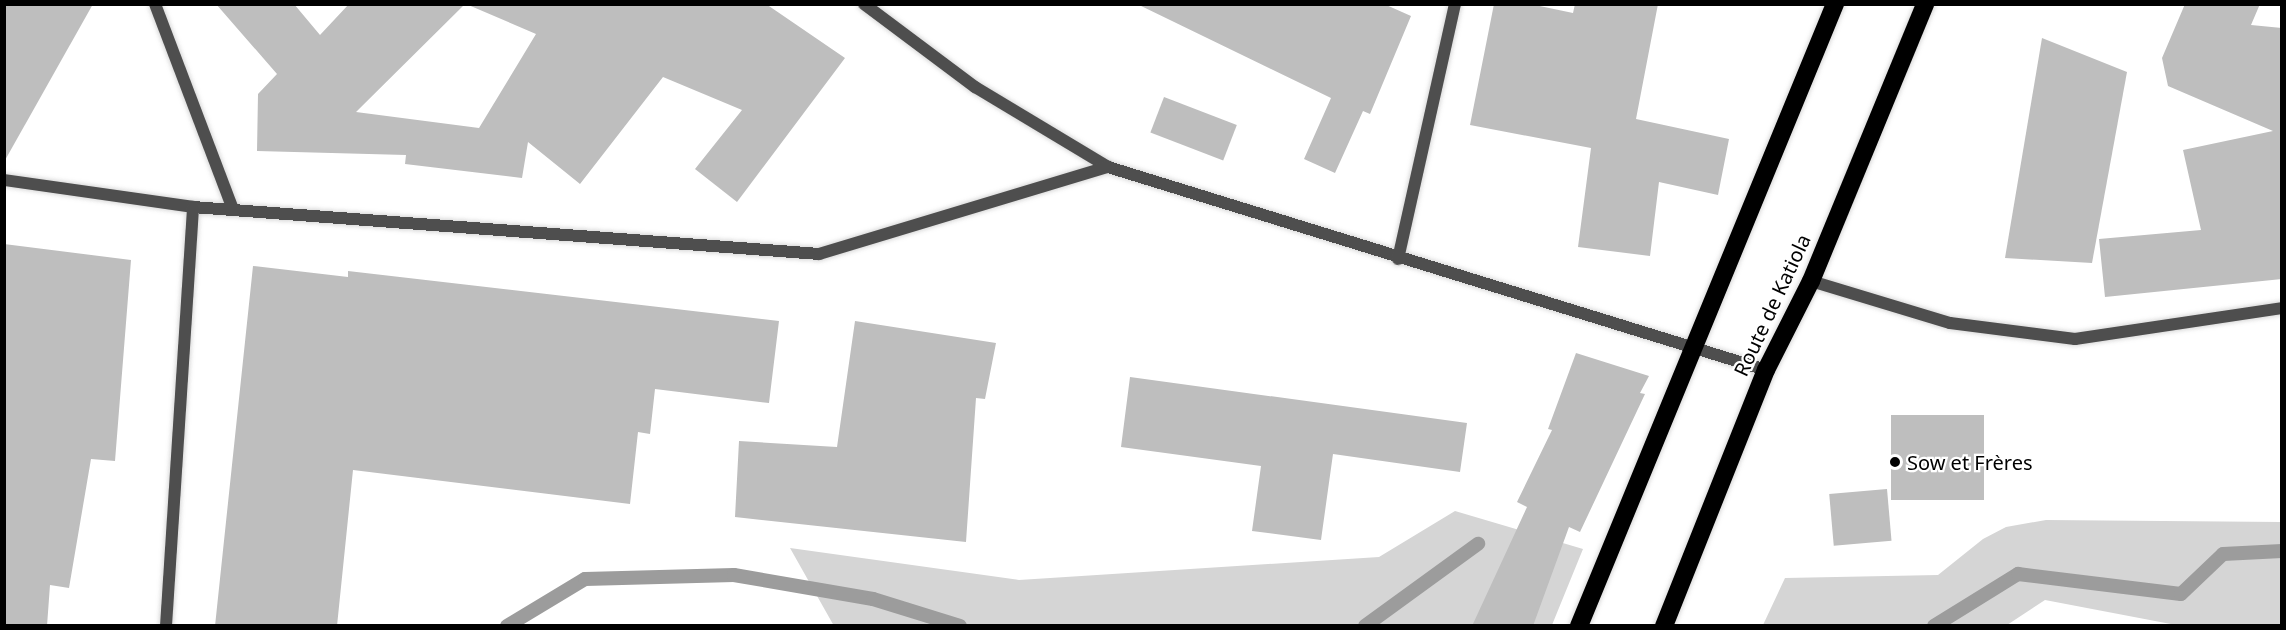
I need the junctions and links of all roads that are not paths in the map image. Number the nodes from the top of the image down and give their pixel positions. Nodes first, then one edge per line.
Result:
1 (155, 4) edge
2 (864, 4) edge
3 (1455, 4) edge
4 (1835, 4) edge
5 (1925, 4) edge
6 (1108, 167) junction
7 (4, 180) edge
8 (193, 207) junction
9 (233, 209) junction
10 (1398, 258) junction
11 (1810, 281) junction
12 (2282, 308) edge
13 (1693, 347) junction
14 (1766, 370) junction
15 (166, 626) edge
16 (1580, 626) edge
17 (1664, 626) edge

1 - 9 street
2 - 6 street
3 - 10 street
4 - 13 highway
5 - 11 highway, Route de Katiola
6 - 9 street
6 - 10 street
7 - 8 street
8 - 9 street
8 - 15 street
10 - 13 street
11 - 12 street
11 - 14 highway, Route de Katiola
13 - 14 street
13 - 16 highway
14 - 17 highway, Route de Katiola

